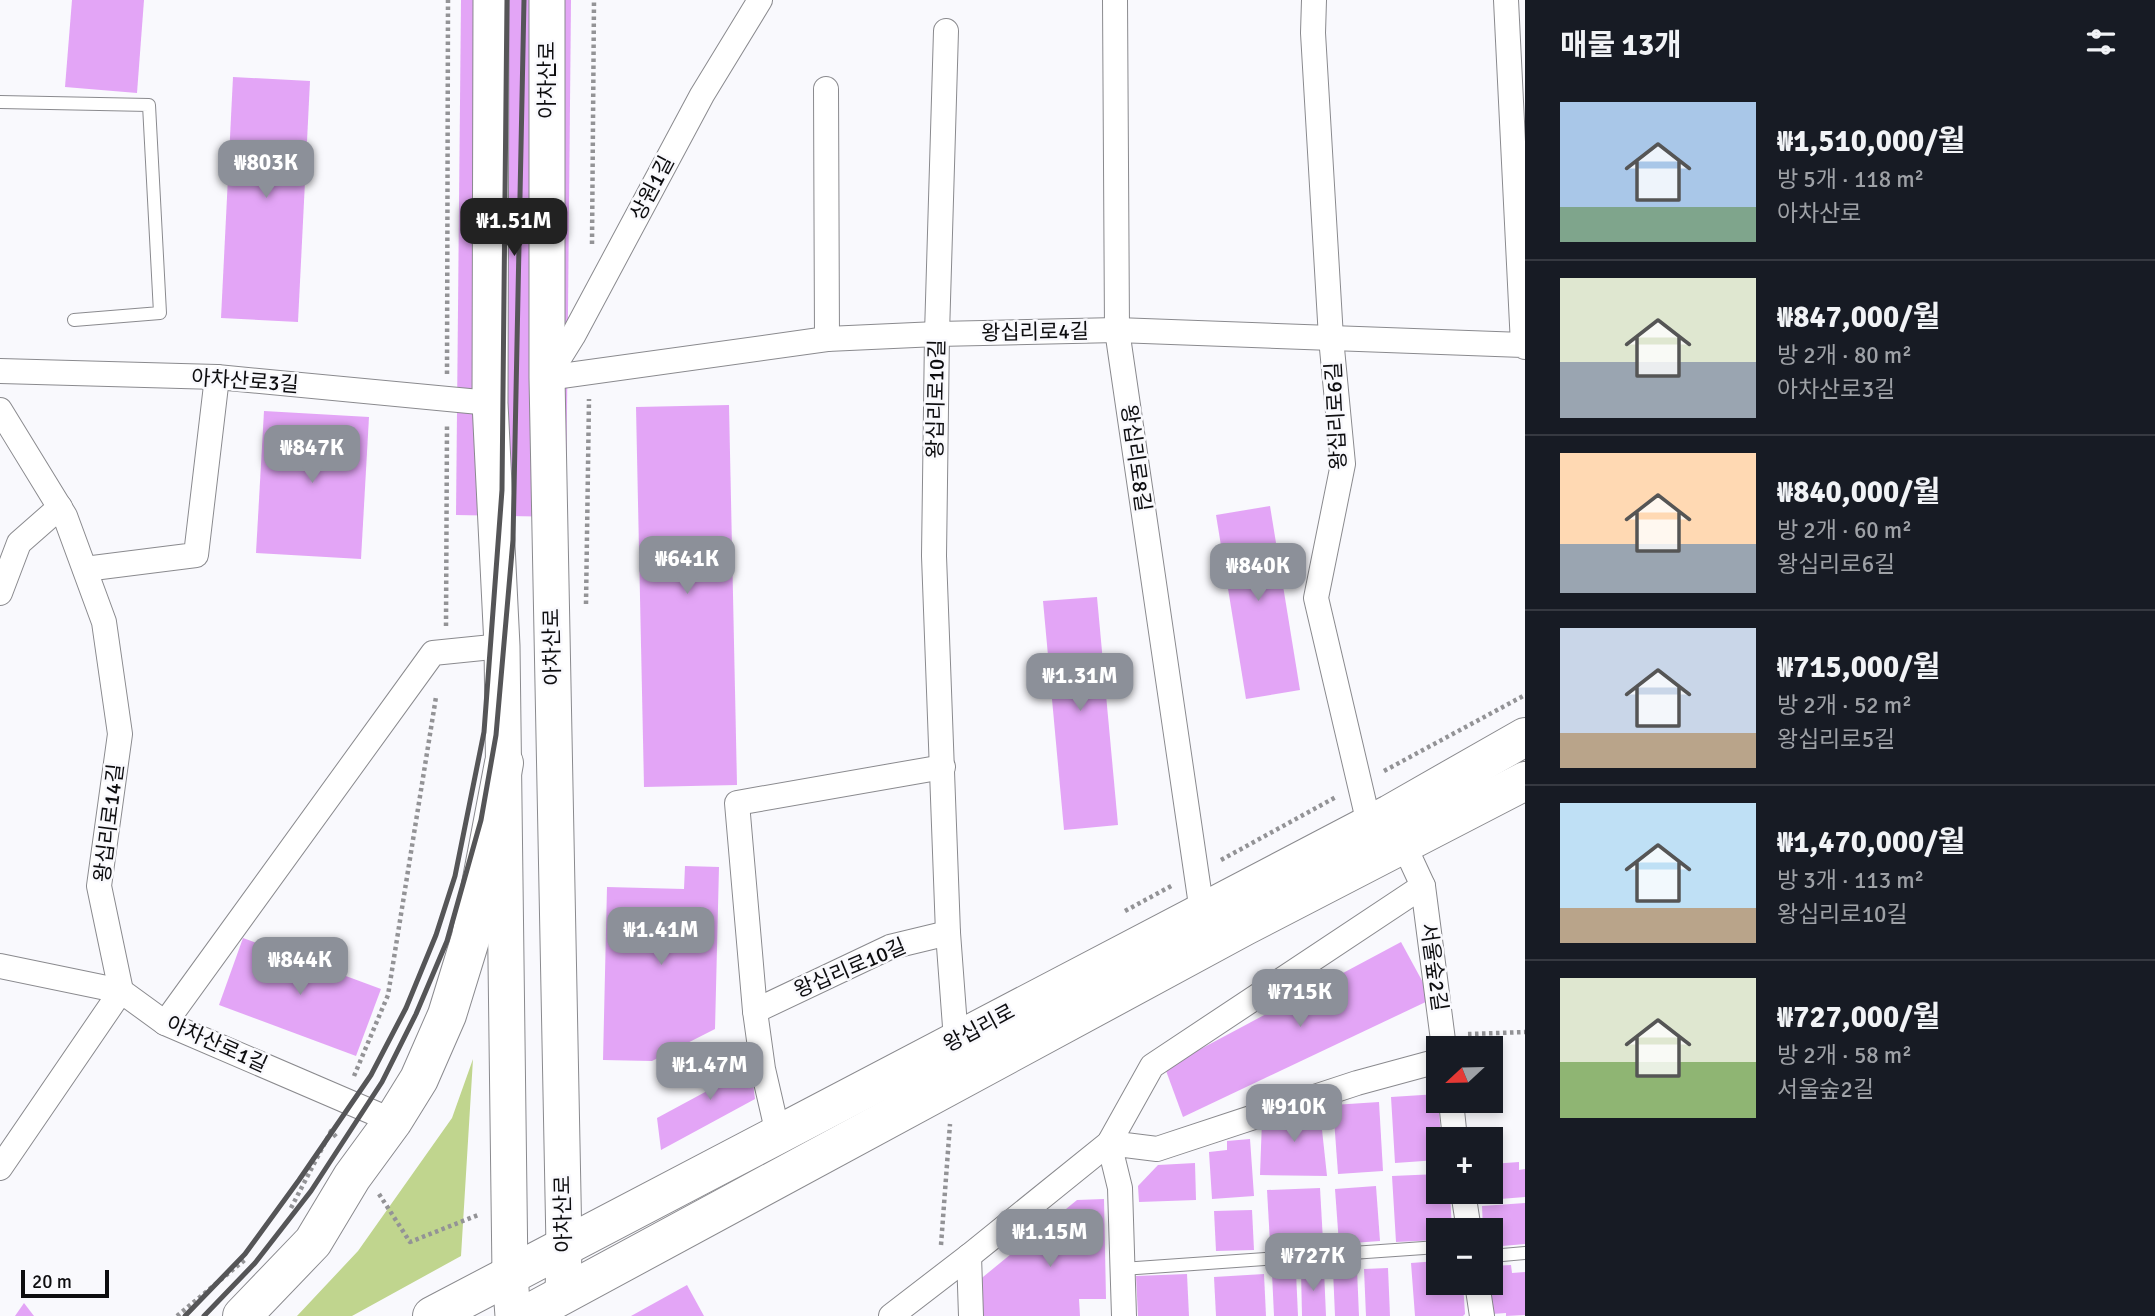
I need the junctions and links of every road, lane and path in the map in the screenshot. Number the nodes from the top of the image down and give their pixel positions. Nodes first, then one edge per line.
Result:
1 (448, 0) edge
2 (491, 0) edge
3 (547, 0) edge
4 (594, 0) edge
5 (760, 0) edge
6 (1115, 0) edge
7 (1314, 0) edge
8 (1506, 0) edge
9 (946, 31) dead end
10 (826, 89) dead end
11 (0, 102) edge
12 (592, 248) dead end
13 (74, 320) dead end
14 (1117, 330) junction
15 (937, 334) junction
16 (1331, 338) junction
17 (827, 339) junction
18 (1524, 346) edge
19 (0, 371) edge
20 (590, 372) junction
21 (218, 377) junction
22 (547, 378) junction
23 (447, 399) junction
24 (490, 403) junction
25 (0, 410) edge
26 (60, 507) junction
27 (85, 569) junction
28 (0, 593) edge
29 (586, 609) dead end
30 (502, 646) junction
31 (443, 652) junction
32 (1525, 695) edge
33 (1525, 737) edge
34 (504, 763) junction
35 (943, 767) junction
36 (1525, 781) edge
37 (1360, 785) junction
38 (1369, 824) junction
39 (1404, 845) junction
40 (1196, 873) junction
41 (1423, 887) junction
42 (1123, 912) dead end
43 (1202, 912) junction
44 (948, 933) junction
45 (0, 966) edge
46 (121, 991) junction
47 (755, 1010) junction
48 (165, 1023) junction
49 (1525, 1032) edge
50 (1443, 1036) edge
51 (1489, 1036) edge
52 (956, 1040) junction
53 (1426, 1064) edge
54 (953, 1084) junction
55 (344, 1100) junction
56 (393, 1121) junction
57 (331, 1132) junction
58 (778, 1133) junction
59 (1109, 1143) junction
60 (360, 1165) junction
61 (0, 1168) edge
62 (509, 1202) junction
63 (289, 1210) dead end
64 (564, 1246) junction
65 (1426, 1248) edge
66 (1525, 1253) edge
67 (1503, 1255) edge
68 (970, 1256) junction
69 (248, 1258) dead end
70 (1122, 1269) junction
71 (510, 1275) junction
72 (939, 1280) junction
73 (563, 1295) junction
74 (1479, 1295) edge
75 (177, 1316) edge
76 (242, 1316) edge
77 (432, 1316) edge
78 (513, 1316) edge
79 (524, 1316) edge
80 (891, 1316) edge
81 (971, 1316) edge
82 (1124, 1316) edge
83 (1482, 1316) edge

1 - 23 path
2 - 24 main road
3 - 22 main road, 아차산로
4 - 12 path
5 - 22 street, 상원1길
6 - 14 street, 왕십리로8길
7 - 16 street, 왕십리로6길
8 - 18 street
9 - 15 street, 왕십리로10길
10 - 17 street
11 - 13 lane
14 - 15 street, 왕십리로4길
14 - 16 street, 왕십리로4길
14 - 40 street, 왕십리로8길
15 - 17 street, 왕십리로4길
15 - 35 street, 왕십리로10길
16 - 18 street, 왕십리로4길
16 - 37 street, 왕십리로6길
17 - 20 street, 왕십리로4길
19 - 21 street, 아차산로3길
20 - 22 street, 왕십리로4길
20 - 29 path
21 - 23 street, 아차산로3길
21 - 27 street
22 - 64 main road, 아차산로
23 - 24 street, 아차산로3길
23 - 31 path
24 - 30 main road
25 - 26 street, 왕십리로14길
26 - 27 street, 왕십리로14길
26 - 28 street
27 - 46 street, 왕십리로14길
30 - 31 street
30 - 34 main road
31 - 48 street
31 - 55 path
32 - 37 path
33 - 38 main road, 왕십리로
34 - 56 main road
34 - 62 main road
35 - 44 street, 왕십리로10길
35 - 47 street
36 - 39 main road, 왕십리로
37 - 38 street, 왕십리로6길
37 - 40 path
38 - 43 main road, 왕십리로
39 - 41 street, 서울숲2길
39 - 54 main road, 왕십리로
40 - 42 path
40 - 43 street, 왕십리로8길
41 - 50 street, 서울숲2길
41 - 59 street
43 - 52 main road, 왕십리로
44 - 47 street, 왕십리로10길
44 - 52 street, 왕십리로10길
45 - 46 street, 아차산로1길
46 - 48 street, 아차산로1길
46 - 61 street
47 - 58 street
48 - 55 street, 아차산로1길
49 - 51 path
52 - 58 main road, 왕십리로
53 - 59 street
54 - 72 path
54 - 73 main road, 왕십리로
55 - 56 street, 아차산로1길
55 - 57 path
56 - 60 main road
57 - 60 path
57 - 63 path
58 - 64 main road, 왕십리로
59 - 68 street
59 - 70 street
60 - 62 path
60 - 76 main road
62 - 71 main road
64 - 71 main road, 왕십리로
64 - 73 main road, 아차산로
65 - 70 lane
66 - 67 lane
68 - 72 street
68 - 81 street
69 - 75 path
70 - 82 street
71 - 77 main road, 왕십리로
71 - 78 main road
72 - 80 street
73 - 79 main road, 왕십리로
74 - 83 street

